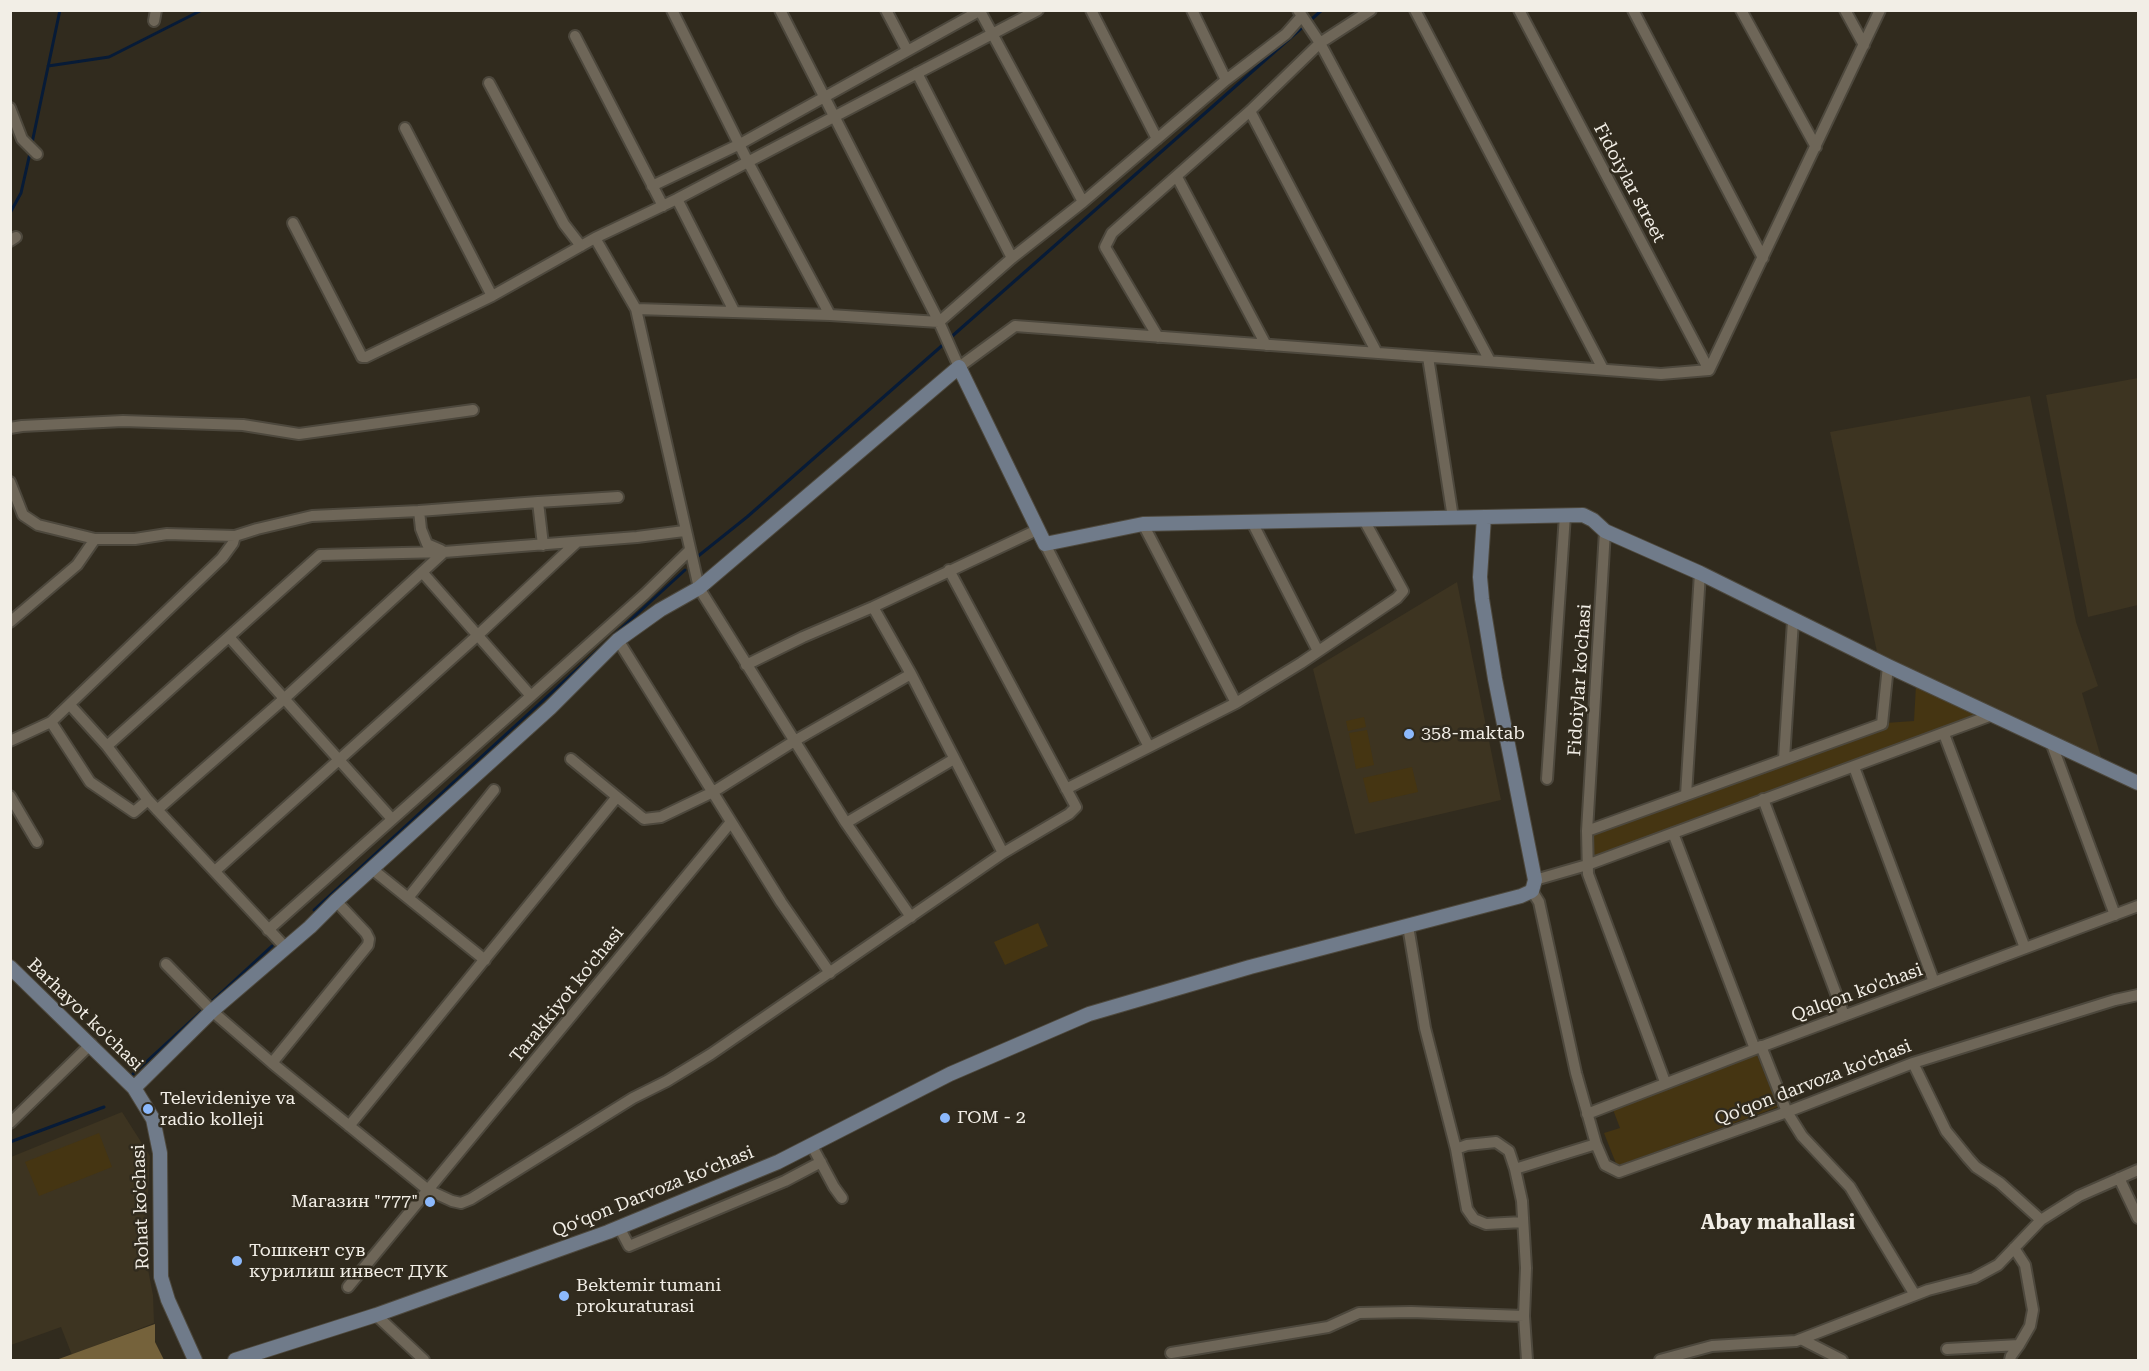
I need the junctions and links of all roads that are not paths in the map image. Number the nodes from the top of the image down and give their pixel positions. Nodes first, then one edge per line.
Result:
1 (672, 10) edge
2 (780, 10) edge
3 (886, 10) edge
4 (1038, 10) edge
5 (1091, 10) edge
6 (1192, 10) edge
7 (1414, 10) edge
8 (1519, 10) edge
9 (1633, 10) edge
10 (1741, 10) edge
11 (1845, 10) edge
12 (1880, 10) edge
13 (980, 11) edge
14 (1366, 12) edge
15 (1300, 14) edge
16 (992, 34) junction
17 (575, 36) dead end
18 (1320, 43) junction
19 (1864, 45) junction
20 (907, 50) junction
21 (917, 73) junction
22 (1226, 80) junction
23 (489, 83) dead end
24 (824, 97) junction
25 (10, 108) edge
26 (1250, 111) junction
27 (834, 117) junction
28 (405, 128) dead end
29 (1157, 139) junction
30 (740, 144) junction
31 (1816, 147) junction
32 (37, 154) dead end
33 (748, 162) junction
34 (1177, 177) junction
35 (652, 186) junction
36 (677, 200) junction
37 (1083, 202) junction
38 (663, 206) junction
39 (293, 224) dead end
40 (595, 238) junction
41 (581, 246) junction
42 (1012, 258) junction
43 (1763, 258) junction
44 (492, 296) junction
45 (636, 309) junction
46 (734, 311) junction
47 (830, 315) junction
48 (939, 322) junction
49 (1158, 337) junction
50 (1266, 345) junction
51 (1377, 353) junction
52 (1428, 357) junction
53 (1490, 361) junction
54 (959, 367) junction
55 (1603, 369) junction
56 (1709, 370) junction
57 (473, 410) dead end
58 (10, 428) edge
59 (10, 482) edge
60 (618, 496) dead end
61 (538, 502) junction
62 (419, 511) junction
63 (1565, 515) junction
64 (1484, 517) junction
65 (1453, 518) junction
66 (1364, 519) junction
67 (1252, 522) junction
68 (1143, 524) junction
69 (1036, 530) junction
70 (684, 531) junction
71 (1605, 531) junction
72 (235, 536) junction
73 (95, 539) junction
74 (577, 542) junction
75 (1045, 544) junction
76 (543, 545) junction
77 (690, 550) junction
78 (444, 552) junction
79 (949, 570) junction
80 (422, 572) junction
81 (1700, 573) junction
82 (699, 588) junction
83 (873, 607) junction
84 (1792, 621) junction
85 (10, 622) edge
86 (478, 635) junction
87 (229, 637) junction
88 (618, 640) junction
89 (1318, 651) junction
90 (746, 665) junction
91 (1888, 666) junction
92 (911, 674) junction
93 (531, 696) junction
94 (285, 698) junction
95 (1236, 703) junction
96 (70, 705) junction
97 (1992, 715) junction
98 (51, 722) junction
99 (1944, 734) junction
100 (796, 740) junction
101 (10, 741) edge
102 (2051, 742) junction
103 (107, 746) junction
104 (1149, 747) junction
105 (339, 758) junction
106 (571, 759) dead end
107 (954, 759) junction
108 (1784, 759) junction
109 (1854, 767) junction
110 (1547, 779) dead end
111 (2139, 783) edge
112 (1066, 789) junction
113 (494, 790) dead end
114 (713, 792) junction
115 (1686, 795) junction
116 (10, 796) edge
117 (616, 798) junction
118 (148, 800) junction
119 (1763, 800) junction
120 (157, 810) junction
121 (392, 819) junction
122 (731, 822) junction
123 (846, 823) junction
124 (1587, 831) junction
125 (1673, 833) junction
126 (36, 842) dead end
127 (1003, 853) junction
128 (1587, 865) junction
129 (372, 869) junction
130 (215, 871) junction
131 (1534, 885) junction
132 (408, 898) junction
133 (336, 901) junction
134 (2139, 906) edge
135 (2115, 915) junction
136 (911, 917) junction
137 (1408, 926) junction
138 (268, 930) junction
139 (285, 946) junction
140 (2025, 948) junction
141 (485, 960) junction
142 (166, 964) dead end
143 (12, 971) edge
144 (830, 973) junction
145 (1934, 982) junction
146 (2139, 995) edge
147 (207, 1006) junction
148 (1844, 1015) junction
149 (91, 1044) junction
150 (1758, 1047) junction
151 (272, 1063) junction
152 (1913, 1063) junction
153 (1665, 1082) junction
154 (134, 1088) junction
155 (1787, 1112) junction
156 (1587, 1114) junction
157 (10, 1123) edge
158 (349, 1126) junction
159 (1596, 1144) junction
160 (812, 1146) junction
161 (1456, 1149) junction
162 (821, 1162) junction
163 (1515, 1169) junction
164 (2139, 1170) edge
165 (2119, 1178) junction
166 (428, 1190) junction
167 (842, 1198) dead end
168 (2139, 1218) edge
169 (2041, 1220) junction
170 (1523, 1222) junction
171 (619, 1227) junction
172 (2014, 1248) junction
173 (348, 1287) dead end
174 (1915, 1295) junction
175 (376, 1315) junction
176 (1524, 1316) junction
177 (1801, 1339) junction
178 (2019, 1345) junction
179 (1947, 1349) dead end
180 (1171, 1353) dead end
181 (195, 1360) edge
182 (235, 1360) edge
183 (424, 1360) edge
184 (1527, 1360) edge
185 (1660, 1360) edge
186 (1842, 1360) edge
187 (2010, 1360) edge

1 - 30 street
2 - 24 street
3 - 20 street
4 - 16 street
5 - 29 street
6 - 22 street
7 - 55 street
8 - 56 street, Fidoiylar street
9 - 43 street
10 - 31 street
11 - 19 street
12 - 19 street
13 - 16 street
13 - 20 street
14 - 18 street
15 - 18 street
15 - 22 street
16 - 21 street
16 - 37 street
17 - 35 street
18 - 26 street
18 - 53 street
19 - 31 street
20 - 24 street
21 - 27 street
21 - 42 street
22 - 29 street
23 - 41 street
24 - 27 street
24 - 30 street
25 - 32 street
26 - 34 street
26 - 51 street
27 - 33 street
27 - 48 street
28 - 44 street
29 - 37 street
30 - 33 street
30 - 35 street
31 - 43 street
33 - 36 street
33 - 47 street
34 - 49 street
34 - 50 street
35 - 38 street
36 - 38 street
36 - 46 street
37 - 42 street
38 - 40 street
39 - 44 street
40 - 41 street
40 - 45 street
41 - 44 street
42 - 48 street
43 - 56 street
45 - 46 street
45 - 70 street
46 - 47 street
47 - 48 street
48 - 54 street
49 - 50 street
49 - 54 street
50 - 51 street
51 - 52 street
52 - 53 street
52 - 65 street
53 - 55 street
54 - 69 street
54 - 82 street
55 - 56 street
57 - 58 street
59 - 73 street
60 - 61 street
61 - 62 street
61 - 76 street
62 - 72 street
62 - 78 street
63 - 64 street
63 - 71 street
63 - 110 street, Fidoiylar ko'chasi
64 - 65 street
64 - 131 street
65 - 66 street
66 - 67 street
66 - 89 street
67 - 68 street
67 - 89 street
68 - 75 street
68 - 95 street
69 - 75 street
69 - 79 street
70 - 74 street
70 - 77 street
71 - 81 street
71 - 124 street, Fidoiylar ko'chasi
72 - 73 street
72 - 96 street
73 - 85 street
74 - 76 street
74 - 86 street
75 - 104 street
76 - 78 street
77 - 82 street
77 - 93 street
78 - 80 street
78 - 87 street
79 - 83 street
79 - 112 street
80 - 86 street
80 - 94 street
81 - 84 street
81 - 115 street
82 - 88 street
82 - 90 street
83 - 90 street
83 - 92 street
84 - 91 street
84 - 108 street
86 - 93 street
86 - 105 street
87 - 94 street
87 - 103 street
88 - 114 street
88 - 129 street
89 - 95 street
90 - 100 street
91 - 97 street
91 - 108 street
92 - 100 street
92 - 107 street
93 - 121 street
94 - 105 street
94 - 120 street
95 - 104 street
96 - 98 street
96 - 103 street
97 - 99 street
97 - 102 street
98 - 101 street
98 - 118 street
99 - 109 street
99 - 140 street
100 - 114 street
100 - 123 street
102 - 111 street
102 - 135 street
103 - 118 street
104 - 112 street
105 - 121 street
105 - 130 street
106 - 117 street
107 - 123 street
107 - 127 street
108 - 115 street
109 - 119 street
109 - 145 street
112 - 127 street
113 - 132 street
114 - 117 street
114 - 122 street
115 - 124 street
116 - 126 street
117 - 141 street
118 - 120 street
119 - 125 street
119 - 148 street
120 - 130 street
121 - 138 street
122 - 144 street
122 - 166 street, Tarakkiyot ko'chasi
123 - 136 street
124 - 128 street, Fidoiylar ko'chasi
125 - 128 street
125 - 150 street
127 - 136 street
128 - 131 street
128 - 153 street, Fidoiylar ko'chasi
129 - 132 street
129 - 133 street
130 - 138 street
131 - 137 street, Qoʻqon Darvoza koʻchasi
131 - 156 street, Qo'qon darvoza ko'chasi
132 - 141 street
133 - 139 street
133 - 151 street
134 - 135 street, Qalqon ko'chasi
135 - 140 street, Qalqon ko'chasi
136 - 144 street
137 - 160 street, Qoʻqon Darvoza koʻchasi
137 - 161 street
138 - 139 street
139 - 147 street
140 - 145 street, Qalqon ko'chasi
141 - 158 street
142 - 147 street
143 - 149 street, Barhayot ko'chasi
144 - 166 street
145 - 148 street, Qalqon ko'chasi
146 - 152 street, Qo'qon darvoza ko'chasi
147 - 151 street
147 - 154 street
148 - 150 street, Qalqon ko'chasi
149 - 154 street, Barhayot ko'chasi
149 - 157 street
150 - 153 street, Qalqon ko'chasi
150 - 155 street
151 - 158 street
152 - 155 street, Qo'qon darvoza ko'chasi
152 - 169 street
153 - 156 street, Qalqon ko'chasi
154 - 181 street, Rohat ko'chasi
155 - 159 street, Qo'qon darvoza ko'chasi
155 - 174 street
156 - 159 street, Qo'qon darvoza ko'chasi
158 - 166 street
159 - 163 street
160 - 162 street
160 - 171 street, Qoʻqon Darvoza koʻchasi
161 - 163 street
161 - 170 street
162 - 167 street
162 - 171 street
163 - 170 street
164 - 165 street
165 - 168 street
165 - 169 street
166 - 173 street, Tarakkiyot ko'chasi
169 - 172 street
170 - 176 street
171 - 175 street, Qoʻqon Darvoza koʻchasi
172 - 174 street
172 - 178 street
174 - 177 street
175 - 182 street, Qoʻqon Darvoza koʻchasi
175 - 183 street
176 - 180 street
176 - 184 street
177 - 185 street
177 - 186 street
178 - 179 street
178 - 187 street

